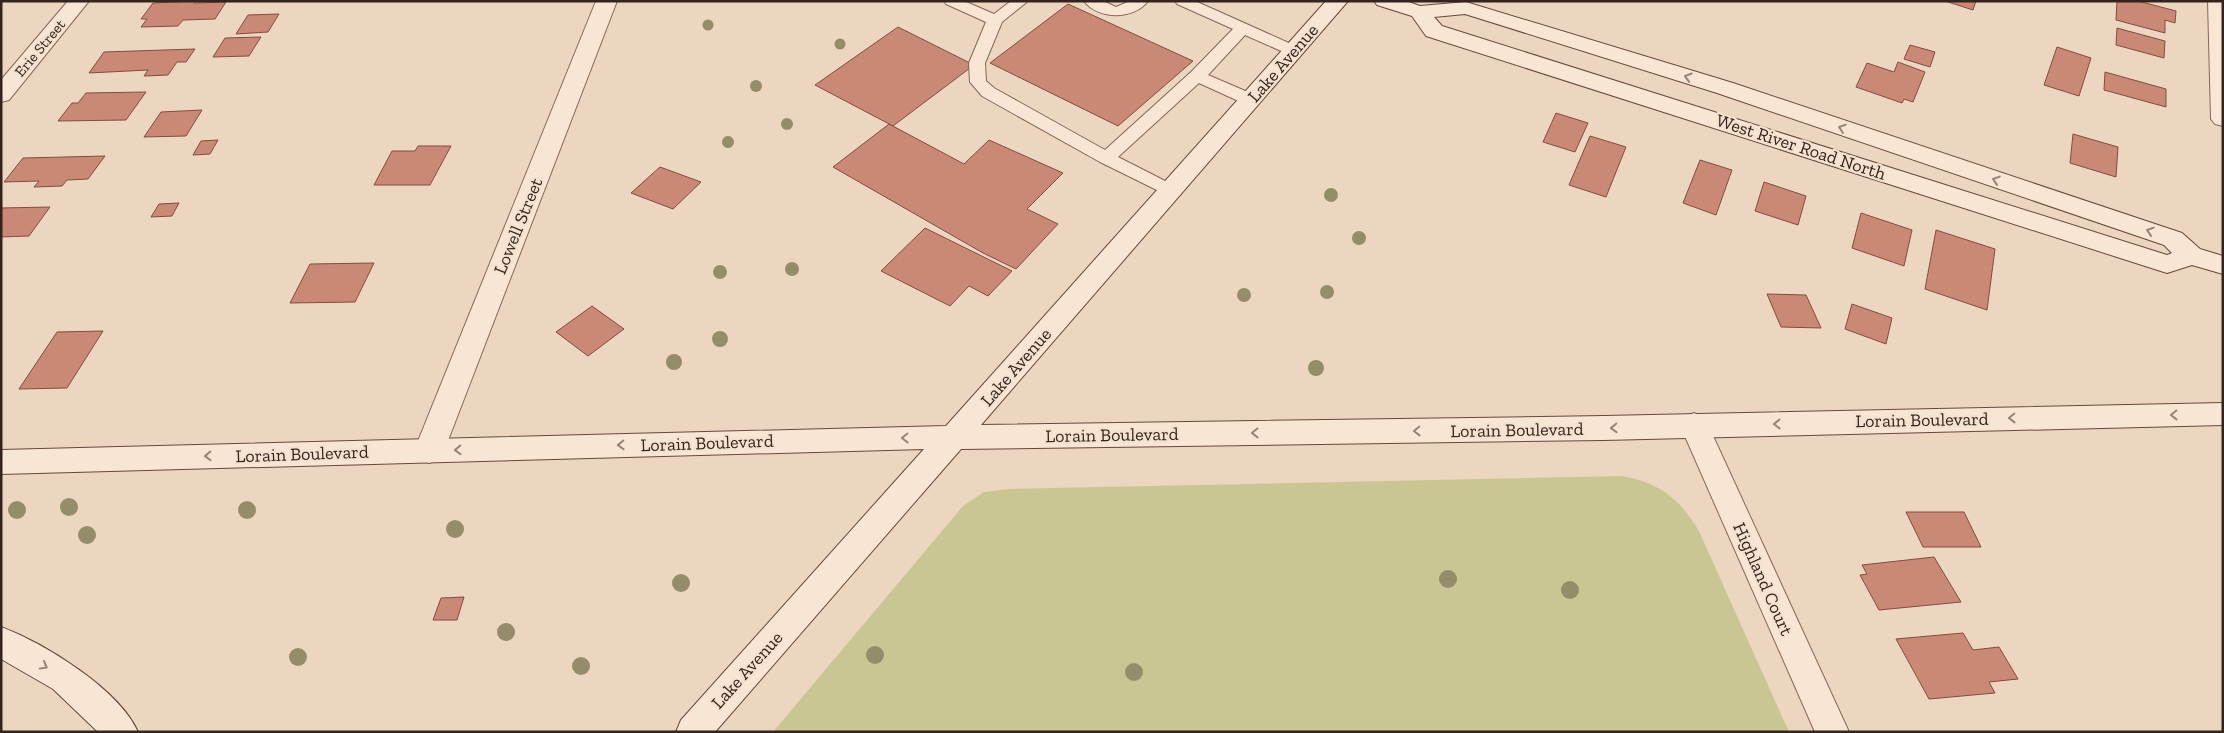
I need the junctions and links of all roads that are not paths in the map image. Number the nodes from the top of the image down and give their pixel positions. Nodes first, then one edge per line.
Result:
1 (79, 1) edge
2 (607, 1) edge
3 (951, 1) edge
4 (1021, 1) edge
5 (1091, 1) edge
6 (1141, 1) edge
7 (1182, 1) edge
8 (1338, 1) edge
9 (1384, 1) edge
10 (2218, 1) edge
11 (1419, 12) junction
12 (996, 20) junction
13 (1243, 28) junction
14 (1294, 51) junction
15 (1197, 76) junction
16 (1, 96) edge
17 (1251, 100) junction
18 (2223, 119) edge
19 (1106, 158) junction
20 (1171, 191) junction
21 (2191, 256) junction
22 (2223, 266) edge
23 (2223, 414) edge
24 (1694, 425) junction
25 (954, 437) junction
26 (429, 451) junction
27 (1, 462) edge
28 (1, 642) edge
29 (121, 732) edge
30 (692, 732) edge
31 (1832, 732) edge

1 - 16 street, Erie Street
2 - 26 street, Lowell Street
3 - 12 lane
4 - 12 lane
5 - 6 lane
7 - 13 lane
8 - 14 street, Lake Avenue
9 - 11 street, West River Road North
10 - 18 street
21 -> 11 street, West River Road North
11 - 21 street, West River Road North
12 - 19 lane
13 - 14 lane
13 - 15 lane
14 - 17 street, Lake Avenue
15 - 17 lane
15 - 19 lane
17 - 20 street, Lake Avenue
19 - 20 lane
20 - 25 street, Lake Avenue
21 - 22 street, West River Road North
23 -> 24 street, Lorain Boulevard
24 -> 25 street, Lorain Boulevard
24 - 31 street, Highland Court
25 -> 26 street, Lorain Boulevard
25 - 30 street, Lake Avenue
26 -> 27 street, Lorain Boulevard
28 -> 29 street

